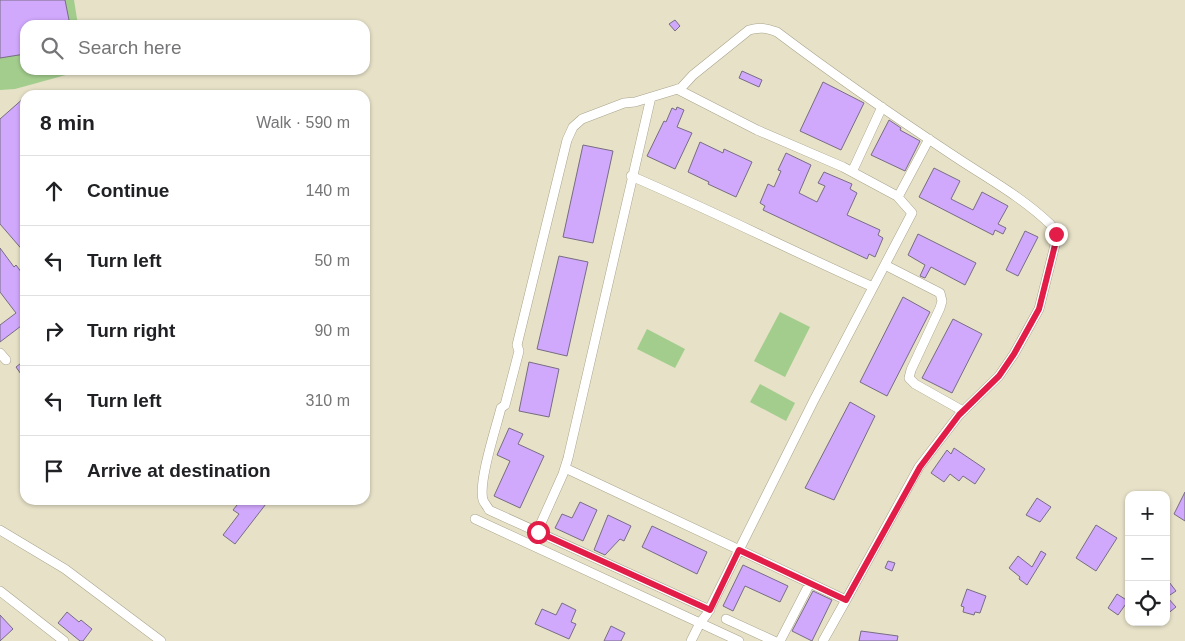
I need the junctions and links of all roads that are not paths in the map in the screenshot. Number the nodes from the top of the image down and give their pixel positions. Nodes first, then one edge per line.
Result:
1 (677, 89) junction
2 (650, 97) junction
3 (882, 107) junction
4 (929, 139) junction
5 (852, 172) junction
6 (631, 176) junction
7 (898, 197) junction
8 (885, 264) junction
9 (873, 287) junction
10 (963, 411) junction
11 (565, 468) junction
12 (475, 519) dead end
13 (0, 530) edge
14 (537, 532) junction
15 (739, 550) junction
16 (810, 583) junction
17 (0, 592) edge
18 (846, 600) junction
19 (710, 610) junction
20 (726, 619) dead end
21 (700, 623) junction
22 (64, 641) edge
23 (161, 641) edge
24 (691, 641) edge
25 (739, 641) edge
26 (774, 641) edge
27 (780, 641) edge
28 (824, 641) edge

1 - 2 street
1 - 3 street
1 - 5 street
2 - 6 street
2 - 14 street
3 - 4 street
3 - 5 street
4 - 7 street
4 - 10 street
5 - 7 street
6 - 9 street
6 - 11 street
7 - 8 street
8 - 9 street
8 - 10 street
9 - 15 street
10 - 18 street
11 - 14 street
11 - 15 street
12 - 21 street
13 - 23 street
14 - 19 street
15 - 16 street
15 - 19 street
16 - 18 street
16 - 27 street
17 - 22 street
18 - 28 street
19 - 21 street
20 - 26 street
21 - 24 street
21 - 25 street

